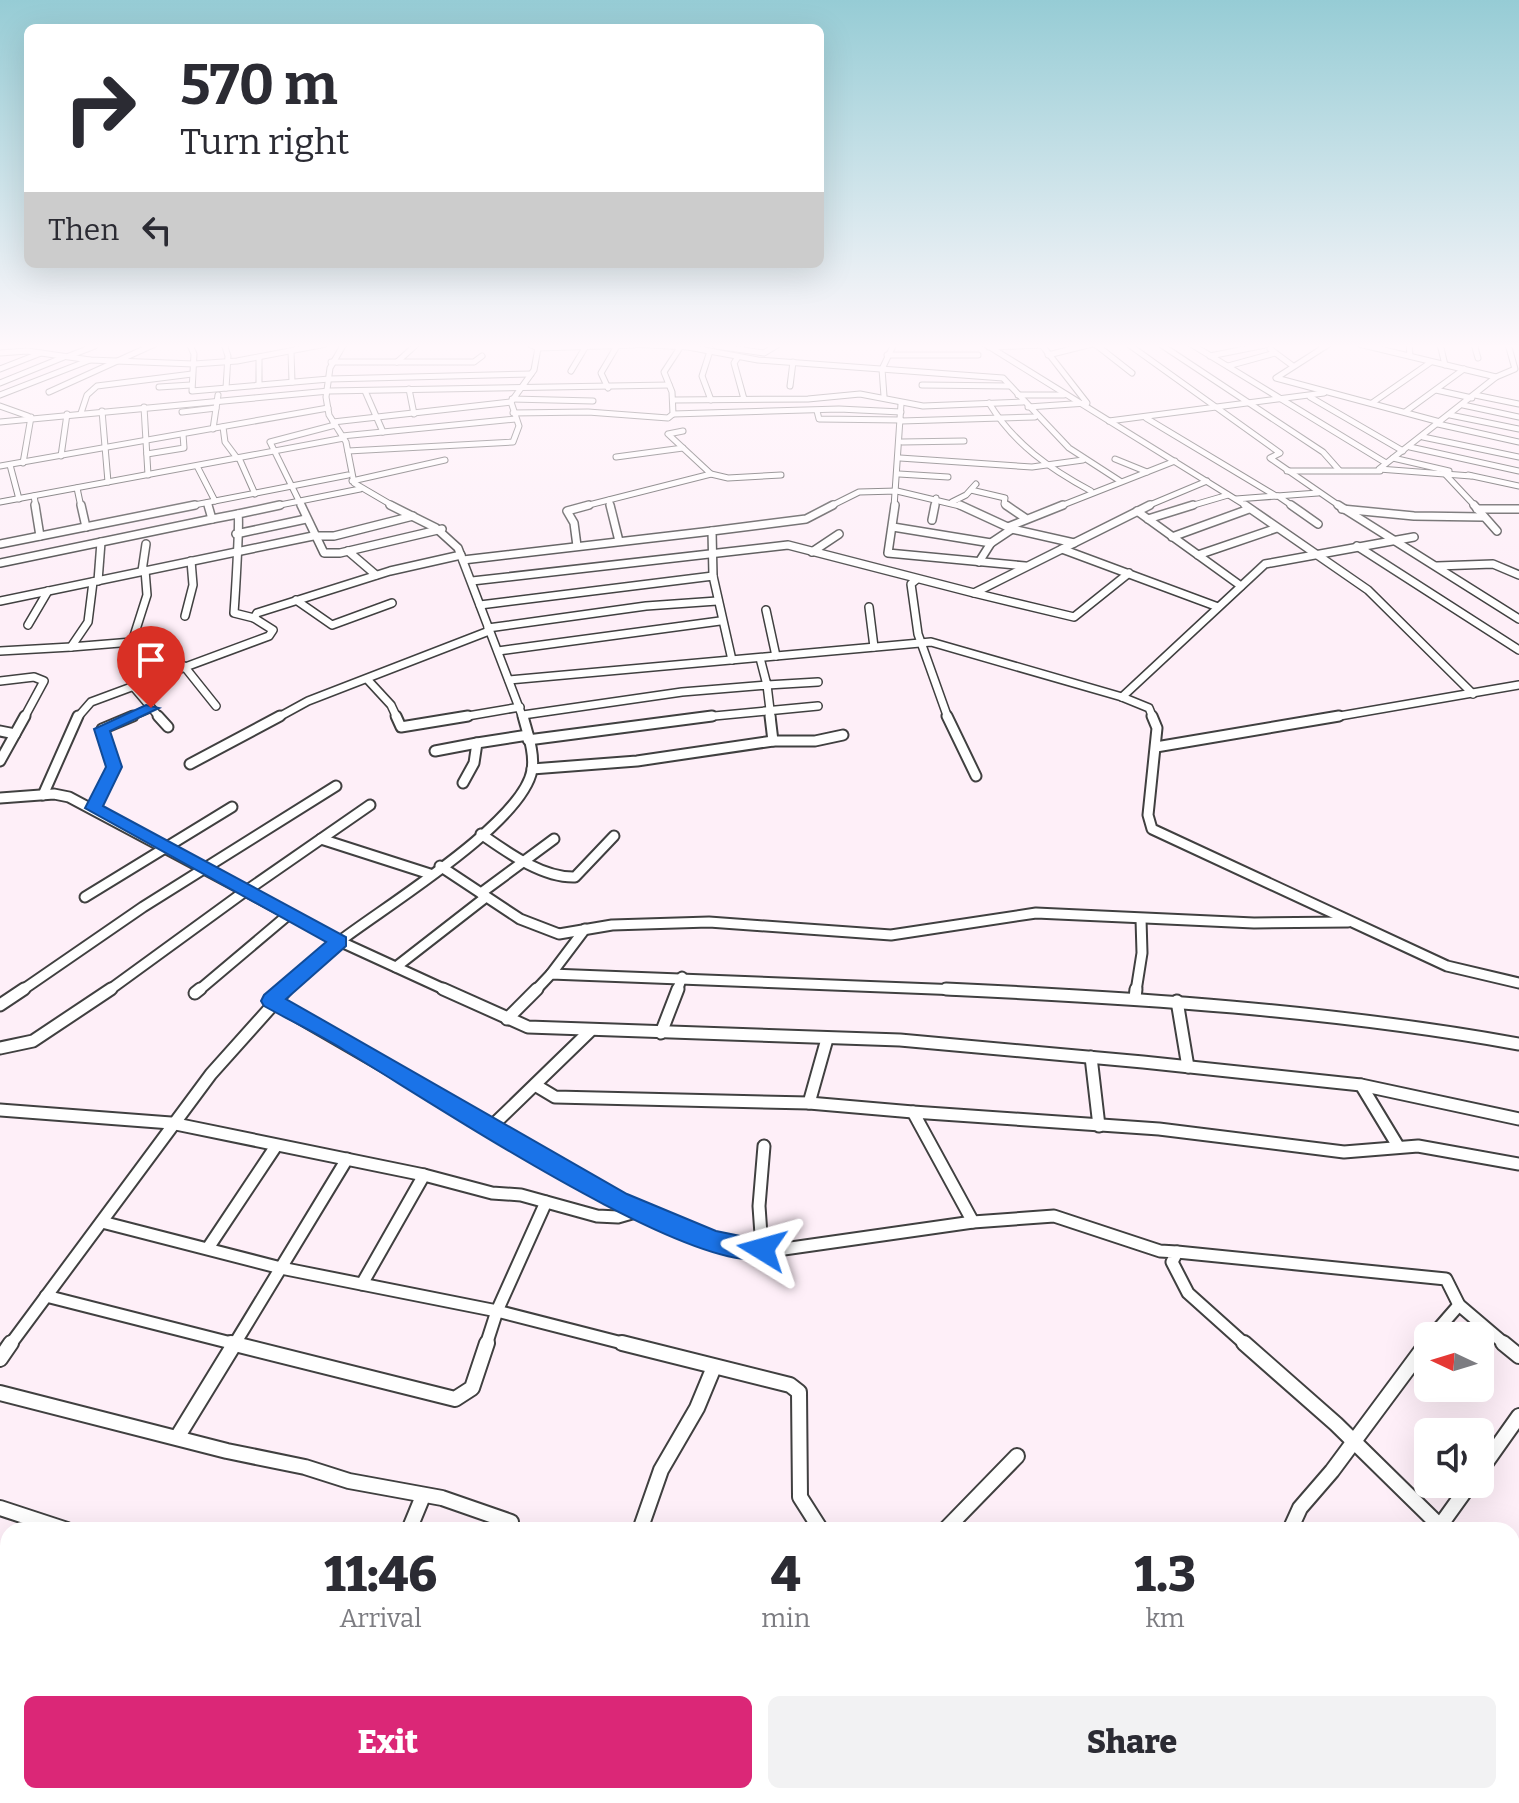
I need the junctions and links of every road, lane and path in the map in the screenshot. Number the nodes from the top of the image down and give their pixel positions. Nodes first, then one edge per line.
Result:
1 (29, 428) edge
2 (65, 428) edge
3 (104, 428) edge
4 (144, 428) edge
5 (217, 428) edge
6 (223, 428) edge
7 (318, 428) edge
8 (337, 428) edge
9 (381, 428) edge
10 (415, 428) edge
11 (518, 428) edge
12 (901, 428) edge
13 (1005, 428) edge
14 (1047, 428) edge
15 (1121, 428) edge
16 (1163, 428) edge
17 (1246, 428) edge
18 (1287, 428) edge
19 (1327, 428) edge
20 (1367, 428) edge
21 (1433, 428) edge
22 (1461, 428) edge
23 (213, 429) joint
24 (683, 431) dead end
25 (383, 432) junction
26 (183, 434) junction
27 (343, 437) junction
28 (1423, 437) junction
29 (144, 441) junction
30 (964, 441) dead end
31 (902, 442) junction
32 (1519, 442) edge
33 (106, 447) junction
34 (683, 448) junction
35 (1406, 449) junction
36 (348, 451) junction
37 (274, 452) junction
38 (147, 454) junction
39 (61, 456) junction
40 (616, 457) dead end
41 (1519, 457) edge
42 (238, 458) junction
43 (900, 458) junction
44 (1393, 458) junction
45 (1115, 459) dead end
46 (445, 460) dead end
47 (1083, 460) junction
48 (1175, 461) junction
49 (23, 463) junction
50 (1386, 463) junction
51 (1047, 464) junction
52 (10, 465) junction
53 (0, 466) edge
54 (197, 466) junction
55 (1339, 470) junction
56 (1287, 471) junction
57 (1380, 471) junction
58 (1519, 471) edge
59 (1147, 472) junction
60 (160, 473) junction
61 (711, 474) junction
62 (899, 474) junction
63 (148, 475) junction
64 (781, 475) dead end
65 (1446, 475) junction
66 (1471, 476) junction
67 (948, 477) dead end
68 (350, 478) junction
69 (1120, 481) junction
70 (1207, 481) junction
71 (108, 482) junction
72 (162, 484) dead end
73 (291, 486) junction
74 (1519, 486) edge
75 (77, 488) junction
76 (360, 489) junction
77 (897, 491) junction
78 (1091, 491) junction
79 (1318, 493) junction
80 (255, 494) junction
81 (1228, 495) junction
82 (34, 496) junction
83 (1277, 496) junction
84 (936, 498) junction
85 (19, 499) junction
86 (1236, 499) junction
87 (609, 500) junction
88 (215, 501) junction
89 (0, 502) edge
90 (299, 502) junction
91 (952, 502) junction
92 (207, 503) junction
93 (1249, 509) junction
94 (1342, 509) junction
95 (1477, 509) junction
96 (1519, 509) edge
97 (1137, 511) junction
98 (238, 514) junction
99 (413, 516) junction
100 (1484, 517) junction
101 (1025, 518) junction
102 (212, 519) junction
103 (306, 519) junction
104 (1148, 519) junction
105 (932, 520) dead end
106 (1318, 524) dead end
107 (86, 527) junction
108 (893, 527) junction
109 (1010, 528) junction
110 (1277, 528) junction
111 (442, 529) junction
112 (712, 531) junction
113 (1497, 531) dead end
114 (236, 534) junction
115 (839, 534) dead end
116 (40, 536) junction
117 (313, 536) junction
118 (1172, 537) junction
119 (1414, 537) dead end
120 (13, 541) junction
121 (619, 541) junction
122 (1395, 541) junction
123 (101, 542) junction
124 (991, 543) junction
125 (1074, 543) junction
126 (0, 544) edge
127 (146, 544) dead end
128 (577, 546) junction
129 (1357, 546) junction
130 (1062, 549) junction
131 (236, 551) junction
132 (348, 551) junction
133 (812, 552) junction
134 (1312, 553) junction
135 (712, 554) junction
136 (1198, 555) junction
137 (462, 558) junction
138 (14, 560) junction
139 (191, 561) junction
140 (979, 562) junction
141 (0, 563) edge
142 (1435, 566) junction
143 (1028, 567) junction
144 (144, 570) junction
145 (1129, 573) junction
146 (376, 575) junction
147 (1519, 575) edge
148 (713, 576) junction
149 (917, 579) junction
150 (472, 581) junction
151 (95, 582) junction
152 (1241, 586) junction
153 (48, 591) junction
154 (974, 593) junction
155 (296, 600) junction
156 (0, 601) edge
157 (717, 601) junction
158 (392, 603) dead end
159 (480, 605) junction
160 (869, 607) dead end
161 (1218, 607) junction
162 (766, 610) dead end
163 (185, 616) dead end
164 (254, 618) junction
165 (1519, 619) edge
166 (720, 621) junction
167 (28, 625) dead end
168 (488, 629) junction
169 (921, 642) junction
170 (71, 647) junction
171 (874, 647) junction
172 (1519, 650) edge
173 (0, 651) edge
174 (498, 651) junction
175 (776, 656) junction
176 (760, 658) junction
177 (732, 660) junction
178 (184, 666) junction
179 (367, 679) junction
180 (509, 680) junction
181 (0, 681) edge
182 (818, 682) dead end
183 (132, 685) junction
184 (767, 685) junction
185 (1519, 685) edge
186 (1473, 694) junction
187 (1122, 697) junction
188 (216, 706) dead end
189 (818, 706) dead end
190 (151, 708) junction
191 (521, 711) junction
192 (767, 711) junction
193 (168, 727) dead end
194 (0, 731) edge
195 (15, 734) junction
196 (843, 735) dead end
197 (528, 738) junction
198 (773, 741) junction
199 (477, 743) junction
200 (1156, 747) junction
201 (435, 751) dead end
202 (0, 761) edge
203 (190, 764) dead end
204 (532, 769) junction
205 (976, 776) dead end
206 (463, 783) dead end
207 (336, 786) dead end
208 (43, 795) junction
209 (0, 798) edge
210 (370, 805) dead end
211 (232, 807) dead end
212 (94, 808) junction
213 (481, 834) junction
214 (614, 836) dead end
215 (321, 839) junction
216 (554, 839) dead end
217 (165, 846) junction
218 (523, 859) junction
219 (440, 866) junction
220 (205, 867) junction
221 (430, 874) junction
222 (245, 891) junction
223 (484, 895) junction
224 (85, 897) dead end
225 (288, 915) junction
226 (1141, 919) junction
227 (1351, 922) junction
228 (585, 929) junction
229 (339, 941) junction
230 (396, 967) junction
231 (551, 974) junction
232 (682, 977) junction
233 (1519, 983) edge
234 (195, 993) dead end
235 (1135, 998) junction
236 (271, 1001) junction
237 (1177, 1001) junction
238 (0, 1005) edge
239 (507, 1019) junction
240 (590, 1031) junction
241 (661, 1033) junction
242 (827, 1039) junction
243 (1519, 1044) edge
244 (0, 1048) edge
245 (1091, 1057) junction
246 (1188, 1067) junction
247 (535, 1085) junction
248 (1361, 1085) junction
249 (809, 1103) junction
250 (0, 1110) edge
251 (913, 1112) junction
252 (1519, 1119) edge
253 (171, 1123) junction
254 (1099, 1126) junction
255 (489, 1129) junction
256 (276, 1146) junction
257 (764, 1146) dead end
258 (1398, 1146) junction
259 (347, 1159) junction
260 (1519, 1164) edge
261 (424, 1175) junction
262 (546, 1202) junction
263 (639, 1211) junction
264 (102, 1222) junction
265 (973, 1222) junction
266 (208, 1248) junction
267 (762, 1249) junction
268 (1177, 1252) junction
269 (281, 1268) junction
270 (362, 1284) junction
271 (46, 1296) junction
272 (1459, 1305) junction
273 (497, 1311) junction
274 (1444, 1322) edge
275 (234, 1343) junction
276 (1519, 1356) edge
277 (0, 1359) edge
278 (1414, 1360) edge
279 (714, 1367) junction
280 (0, 1393) edge
281 (1519, 1416) edge
282 (178, 1436) junction
283 (1354, 1440) junction
284 (1494, 1451) edge
285 (1017, 1456) dead end
286 (423, 1496) junction
287 (1461, 1498) edge
288 (0, 1508) edge
289 (43, 1522) edge
290 (412, 1522) edge
291 (511, 1522) dead end
292 (643, 1522) edge
293 (816, 1522) edge
294 (953, 1522) edge
295 (1294, 1522) edge
296 (1433, 1522) edge
297 (1445, 1522) edge

1 - 49 street
2 - 39 street
3 - 33 street
4 - 29 street
5 - 23 street
6 - 42 street
7 - 37 street
8 - 27 street
9 - 25 street
10 - 25 street
11 - 36 street
12 - 31 street
13 - 51 street
14 - 47 street
15 - 48 street
16 - 83 street
17 - 56 street
18 - 55 street
19 - 50 street
20 - 35 street
21 - 28 street
22 - 32 street
23 - 26 street
24 - 34 street
25 - 27 street
26 - 29 street
26 - 38 street
27 - 36 street
27 - 37 street
28 - 35 street
28 - 41 street
29 - 33 street
29 - 38 street
30 - 31 street
31 - 43 street
33 - 39 street
33 - 71 street
34 - 40 street
34 - 61 street
35 - 44 street
35 - 58 street
36 - 68 street
37 - 42 street
37 - 73 street
38 - 63 street
39 - 49 street
42 - 54 street
42 - 80 street
43 - 51 street
43 - 62 street
44 - 50 street
44 - 66 street
45 - 59 street
46 - 68 street
47 - 51 street
47 - 69 street
48 - 59 street
48 - 70 street
49 - 52 street
50 - 57 street
51 - 78 street
52 - 53 street
52 - 85 street
54 - 60 street
54 - 88 street
55 - 56 street
55 - 57 street
56 - 79 street
57 - 65 street
59 - 69 street
60 - 63 street
60 - 72 street
61 - 64 street
61 - 87 street
62 - 67 street
62 - 77 street
63 - 71 street
65 - 66 street
65 - 95 street
66 - 74 street
68 - 73 street
68 - 76 street
69 - 78 street
70 - 81 street
70 - 97 street
71 - 75 street
73 - 80 street
73 - 90 street
75 - 82 street
75 - 107 street
76 - 90 street
76 - 99 street
77 - 84 street
77 - 108 street
77 - 112 street
78 - 101 street
79 - 83 street
79 - 94 street
80 - 88 street
81 - 86 street
81 - 104 street
82 - 85 street
82 - 116 street
83 - 86 street
83 - 106 street
84 - 91 street
84 - 105 street
85 - 89 street
86 - 93 street
87 - 121 street
87 - 128 street
88 - 92 street
90 - 98 street
90 - 103 street
91 - 101 street
91 - 109 street
92 - 102 street
92 - 107 street
93 - 110 street
93 - 118 street
94 - 100 street
94 - 122 street
95 - 96 street
95 - 100 street
97 - 104 street
97 - 125 street
98 - 102 street
98 - 114 street
99 - 111 street
99 - 117 street
100 - 113 street
101 - 109 street
102 - 123 street
103 - 114 street
103 - 117 street
104 - 118 street
107 - 116 street
108 - 124 street
108 - 140 street
109 - 124 street
109 - 125 street
110 - 134 street
110 - 136 street
111 - 132 street
111 - 137 street
112 - 121 street
112 - 135 street
114 - 131 street
115 - 133 street
116 - 120 street
117 - 131 street
117 - 132 street
118 - 136 street
119 - 122 street
120 - 126 street
120 - 138 street
121 - 128 street
122 - 129 street
122 - 142 street
123 - 138 street
123 - 151 street
124 - 140 street
125 - 130 street
127 - 144 street
128 - 137 street
129 - 134 street
129 - 172 street
130 - 143 street
130 - 145 street
131 - 139 street
131 - 164 street
132 - 146 street
133 - 135 street
133 - 149 street
134 - 152 street
134 - 186 street
135 - 148 street
135 - 150 street
136 - 152 street
137 - 146 street
137 - 150 street
138 - 141 street
139 - 144 street
139 - 163 street
140 - 143 street
142 - 147 street
142 - 165 street
143 - 154 street
144 - 151 street
144 - 170 street
145 - 154 street
145 - 161 street
146 - 155 street
148 - 157 street
148 - 159 street
149 - 154 street
149 - 169 street
150 - 159 street
151 - 153 street
151 - 170 street
152 - 161 street
153 - 156 street
153 - 167 street
155 - 158 street
155 - 164 street
157 - 166 street
157 - 168 street
159 - 168 street
160 - 171 street
161 - 187 street
162 - 175 street
164 - 178 street
166 - 174 street
166 - 177 street
168 - 174 street
168 - 179 street
169 - 171 street
169 - 187 street
169 - 205 street
170 - 173 street
171 - 175 street
174 - 180 street
175 - 176 street
176 - 177 street
176 - 184 street
177 - 180 street
178 - 183 street
178 - 188 street
179 - 191 street
179 - 203 street
180 - 191 street
181 - 195 street
182 - 184 street
183 - 190 street
183 - 208 street
184 - 191 street
184 - 192 street
185 - 186 street
186 - 200 street
187 - 200 street
189 - 192 street
190 - 193 street
190 - 212 street
191 - 197 street
192 - 197 street
192 - 198 street
194 - 195 street
195 - 202 street
196 - 198 street
197 - 199 street
197 - 204 street
198 - 204 street
199 - 201 street
199 - 206 street
200 - 227 street
204 - 213 street
207 - 220 street
208 - 209 street
208 - 212 street
210 - 215 street
211 - 217 street
212 - 217 street
213 - 218 street
213 - 219 street
214 - 218 street
215 - 221 street
215 - 222 street
216 - 218 street
217 - 220 street
217 - 224 street
218 - 223 street
219 - 221 street
219 - 223 street
220 - 222 street
220 - 238 street
221 - 229 street
222 - 225 street
222 - 244 street
223 - 228 street
223 - 230 street
225 - 229 street
225 - 234 street
226 - 227 street
226 - 228 street
226 - 235 street
227 - 233 street
228 - 231 street
229 - 230 street
229 - 236 street
230 - 239 street
231 - 232 street
231 - 239 street
232 - 235 street
232 - 241 street
235 - 237 street
236 - 253 street
236 - 255 street
237 - 243 street
237 - 246 street
239 - 240 street
240 - 241 street
240 - 247 street
241 - 242 street
242 - 245 street
242 - 249 street
245 - 246 street
245 - 254 street
246 - 248 street
247 - 249 street
247 - 255 street
248 - 252 street
248 - 258 street
249 - 251 street
250 - 253 street
251 - 254 street
251 - 265 street
253 - 256 street
253 - 264 street
254 - 258 street
255 - 263 street
256 - 259 street
256 - 266 street
257 - 267 street
258 - 260 street
259 - 261 street
259 - 269 street
261 - 262 street
261 - 270 street
262 - 263 street
262 - 273 street
263 - 267 street
264 - 266 street
264 - 271 street
265 - 267 street
265 - 268 street
266 - 269 street
268 - 272 street
268 - 283 street
269 - 270 street
269 - 275 street
270 - 273 street
271 - 275 street
271 - 277 street
272 - 274 street
272 - 276 street
273 - 275 street
273 - 279 street
275 - 282 street
278 - 283 street
279 - 292 street
279 - 293 street
280 - 282 street
281 - 284 street
282 - 286 street
283 - 295 street
283 - 296 street
285 - 294 street
286 - 290 street
286 - 291 street
287 - 297 street
288 - 289 street

